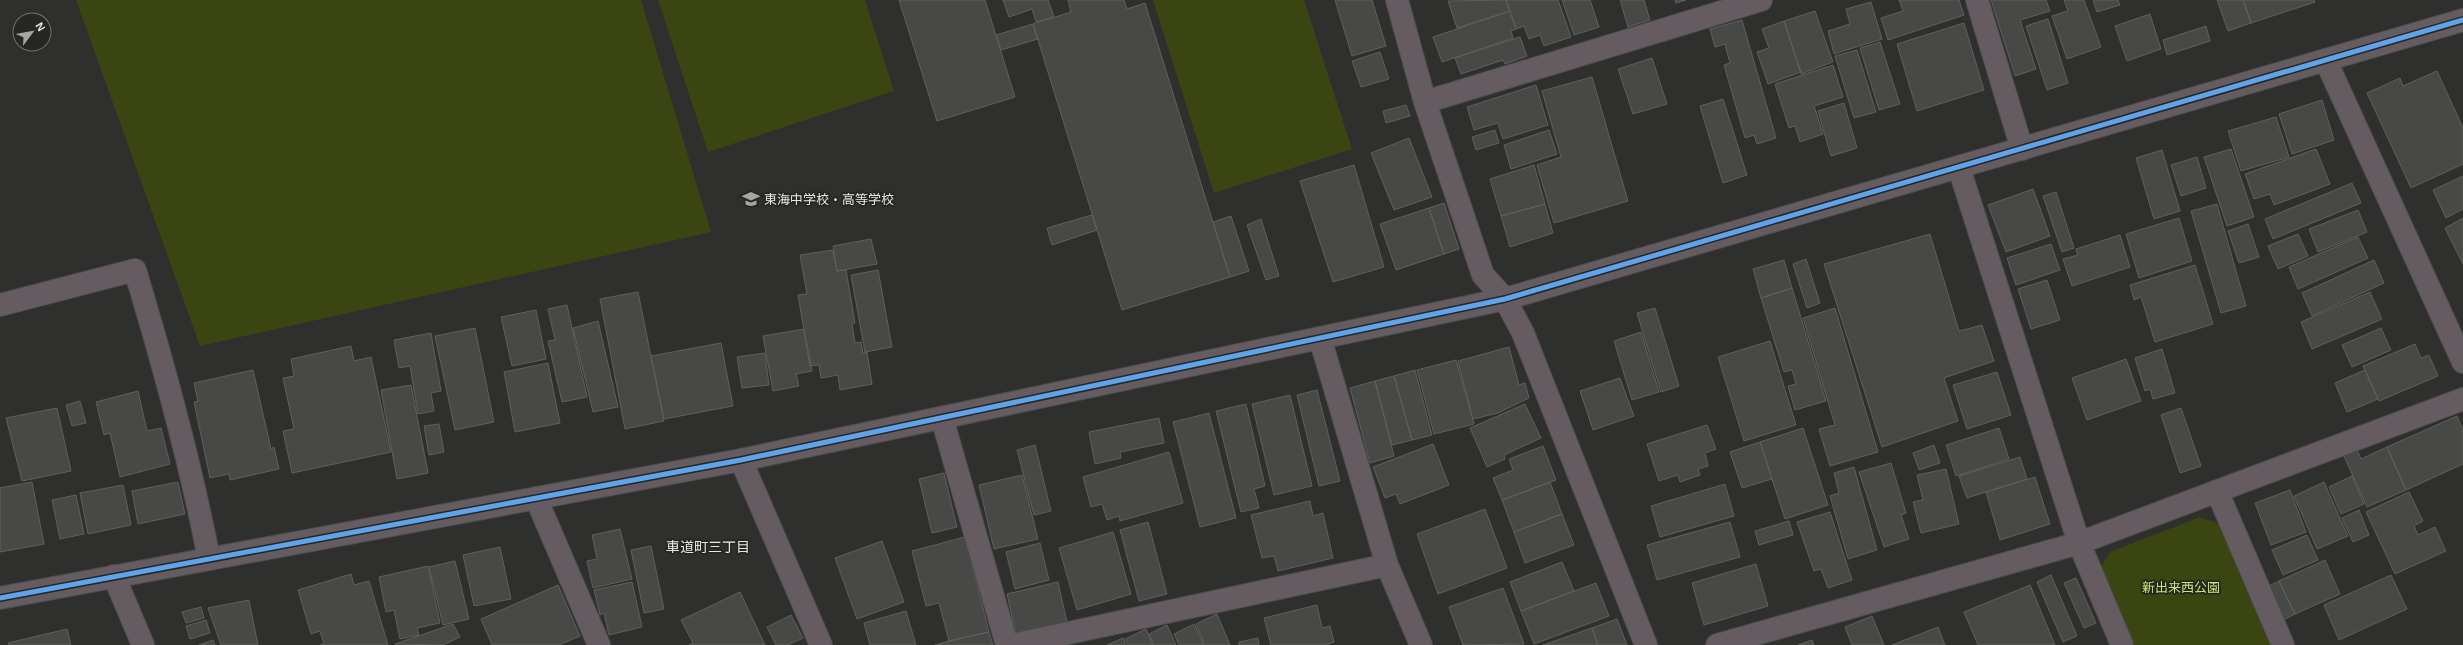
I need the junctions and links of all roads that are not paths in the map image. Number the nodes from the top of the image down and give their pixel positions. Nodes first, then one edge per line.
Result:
1 (1397, 0) edge
2 (1761, 0) edge
3 (1977, 0) edge
4 (2463, 20) edge
5 (2326, 61) junction
6 (1425, 102) junction
7 (2022, 149) junction
8 (1959, 168) junction
9 (1505, 299) junction
10 (0, 305) edge
11 (1320, 338) junction
12 (2463, 362) edge
13 (2463, 399) edge
14 (942, 418) junction
15 (741, 460) junction
16 (2217, 492) junction
17 (536, 498) junction
18 (2079, 543) junction
19 (209, 559) junction
20 (1387, 565) junction
21 (114, 576) junction
22 (0, 598) edge
23 (1036, 643) edge
24 (143, 645) edge
25 (599, 645) edge
26 (821, 645) edge
27 (1007, 645) edge
28 (1012, 645) edge
29 (1421, 645) edge
30 (1646, 645) edge
31 (1716, 645) edge
32 (2122, 645) edge
33 (2283, 645) edge

1 - 6 street
2 - 6 street
3 - 7 street
4 - 5 street
5 - 7 street
5 - 12 street
6 - 9 street
7 - 8 street
8 - 9 street
8 - 18 street
9 - 11 street
9 - 30 street
10 - 19 street
11 - 14 street
11 - 20 street
13 - 16 street
14 - 15 street
14 - 27 street
15 - 17 street
15 - 26 street
16 - 18 street
16 - 33 street
17 - 19 street
17 - 25 street
18 - 31 street
18 - 32 street
19 - 21 street
20 - 23 street
20 - 29 street
21 - 22 street
21 - 24 street
23 - 28 street

